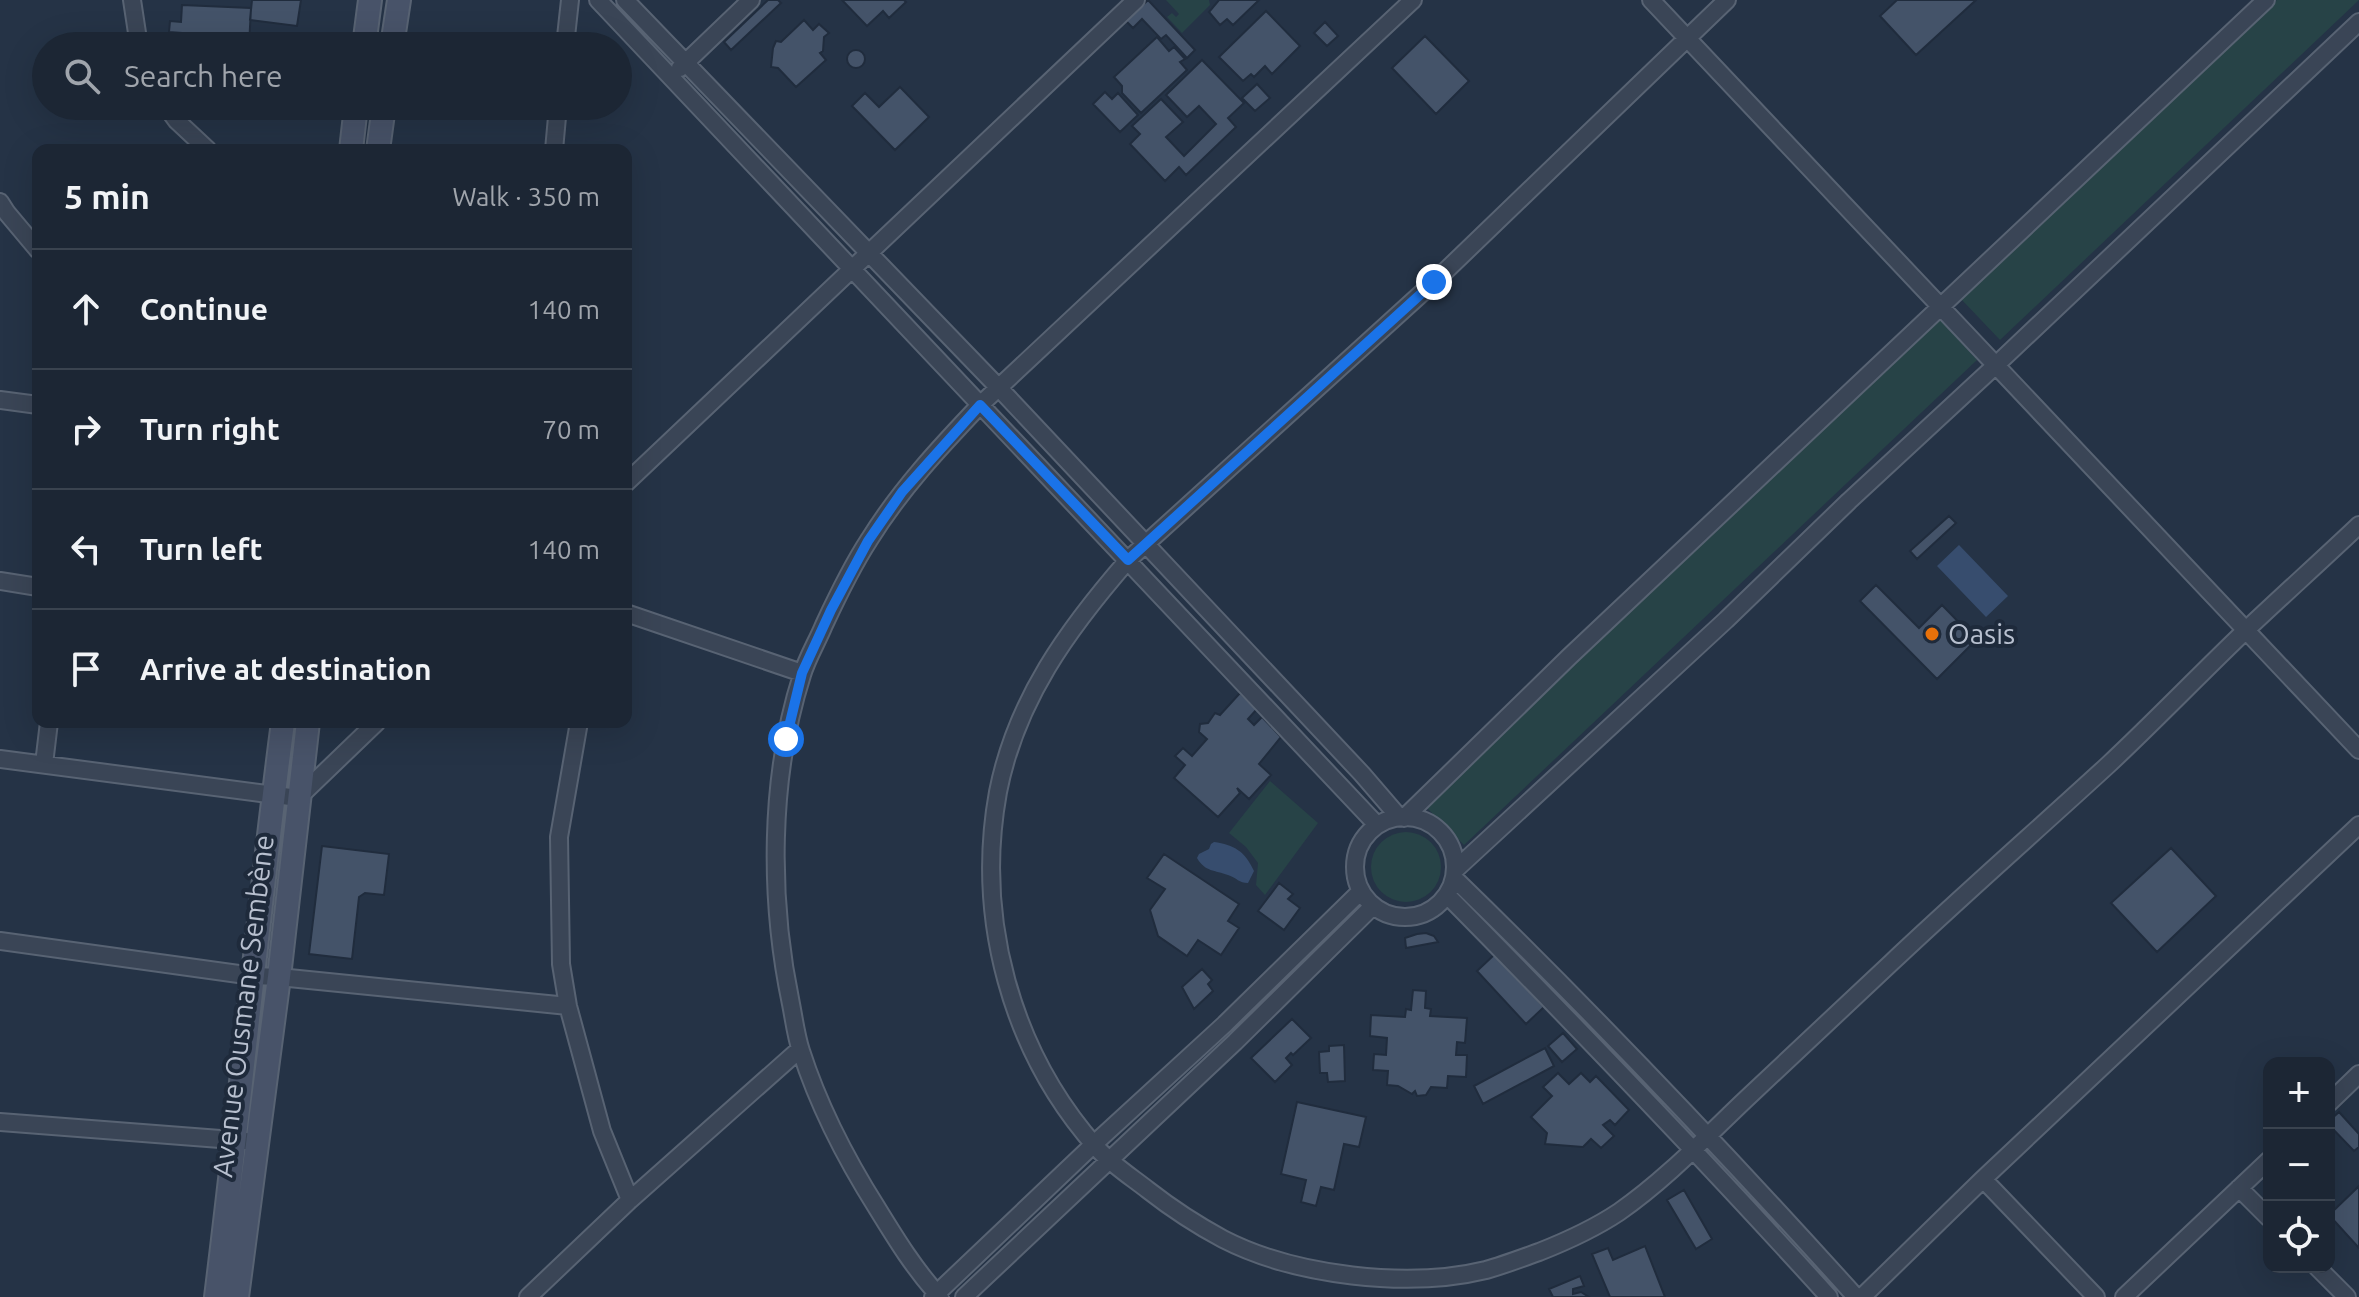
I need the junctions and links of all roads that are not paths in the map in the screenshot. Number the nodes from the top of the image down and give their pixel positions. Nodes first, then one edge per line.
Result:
1 (132, 0) edge
2 (370, 0) edge
3 (399, 0) edge
4 (570, 0) edge
5 (598, 0) edge
6 (625, 0) edge
7 (751, 0) edge
8 (1136, 0) edge
9 (1413, 0) edge
10 (1651, 0) edge
11 (1727, 0) edge
12 (2266, 0) edge
13 (2359, 22) edge
14 (137, 32) edge
15 (366, 32) edge
16 (394, 32) edge
17 (567, 32) edge
18 (628, 32) edge
19 (632, 36) edge
20 (1687, 38) junction
21 (685, 62) junction
22 (670, 77) junction
23 (176, 120) edge
24 (354, 120) edge
25 (382, 120) edge
26 (557, 120) edge
27 (202, 144) edge
28 (352, 144) edge
29 (379, 144) edge
30 (555, 144) edge
31 (2, 209) edge
32 (32, 243) edge
33 (868, 252) junction
34 (851, 269) junction
35 (1941, 307) junction
36 (1996, 365) junction
37 (999, 388) junction
38 (0, 400) edge
39 (32, 404) edge
40 (980, 405) junction
41 (632, 477) edge
42 (2359, 525) edge
43 (1146, 544) junction
44 (1128, 560) junction
45 (0, 581) edge
46 (32, 586) edge
47 (632, 615) edge
48 (2246, 630) junction
49 (802, 673) junction
50 (48, 728) edge
51 (282, 728) edge
52 (307, 728) edge
53 (371, 728) edge
54 (578, 728) edge
55 (2359, 750) edge
56 (0, 759) edge
57 (44, 764) junction
58 (273, 795) junction
59 (298, 798) junction
60 (1402, 818) junction
61 (1377, 825) junction
62 (2359, 825) edge
63 (1455, 874) junction
64 (1361, 891) junction
65 (1447, 895) junction
66 (1373, 906) junction
67 (0, 941) edge
68 (253, 976) junction
69 (279, 977) junction
70 (568, 1006) junction
71 (800, 1049) junction
72 (2359, 1074) edge
73 (2335, 1097) edge
74 (0, 1122) edge
75 (1707, 1136) junction
76 (246, 1141) junction
77 (1094, 1144) junction
78 (1693, 1150) junction
79 (1109, 1160) junction
80 (2263, 1166) edge
81 (1983, 1179) junction
82 (2239, 1188) junction
83 (630, 1200) junction
84 (2263, 1212) edge
85 (2323, 1273) edge
86 (936, 1296) edge
87 (216, 1297) edge
88 (237, 1297) edge
89 (528, 1297) edge
90 (964, 1297) edge
91 (1829, 1297) edge
92 (1856, 1297) edge
93 (1862, 1297) edge
94 (2096, 1297) edge
95 (2124, 1297) edge
96 (2347, 1297) edge

1 - 14 street
2 - 15 main road
3 - 16 main road
4 - 17 street
5 - 18 street
6 - 21 street
7 - 21 street
8 - 33 street
9 - 37 street
10 - 20 street
11 - 20 street
12 - 35 street
13 - 36 street
19 - 22 street
20 - 35 street
20 - 43 street
21 - 22 street
21 - 33 street
22 - 34 street
23 - 27 street
24 - 28 main road
25 - 29 main road
26 - 30 street
31 - 32 street
33 - 34 street
33 - 37 street
34 - 40 street
34 - 41 street
35 - 36 street
35 - 60 street
36 - 48 street
36 - 63 street
37 - 40 street
37 - 43 street
38 - 39 street
40 - 44 street
40 - 49 street
42 - 48 street
43 - 44 street
43 - 60 street
44 - 61 street
44 - 77 street
45 - 46 street
47 - 49 street
48 - 55 street
48 - 75 street
49 - 71 street
50 - 57 street
51 - 58 main road, Avenue Ousmane Sembène
52 - 59 main road, Avenue Ousmane Sembène
53 - 59 street
54 - 70 street
56 - 57 street
57 - 58 street
58 - 59 street
58 - 68 main road, Avenue Ousmane Sembène
59 - 69 main road, Avenue Ousmane Sembène
60 - 61 street
60 - 63 street
61 - 64 street
62 - 81 street
63 - 65 street
63 - 75 street
64 - 66 street
64 - 77 street
65 - 66 street
65 - 78 street
66 - 79 street
67 - 68 street
68 - 69 street
68 - 76 main road, Avenue Ousmane Sembène
69 - 70 street
69 - 76 main road, Avenue Ousmane Sembène
70 - 83 street
71 - 83 street
71 - 86 street
72 - 73 street
74 - 76 street
75 - 78 street
75 - 92 street
76 - 87 main road, Avenue Ousmane Sembène
76 - 88 main road, Avenue Ousmane Sembène
77 - 79 street
77 - 86 street
78 - 79 street
78 - 91 street
79 - 90 street
80 - 82 street
81 - 93 street
81 - 94 street
82 - 84 street
82 - 95 street
83 - 89 street
85 - 96 street

